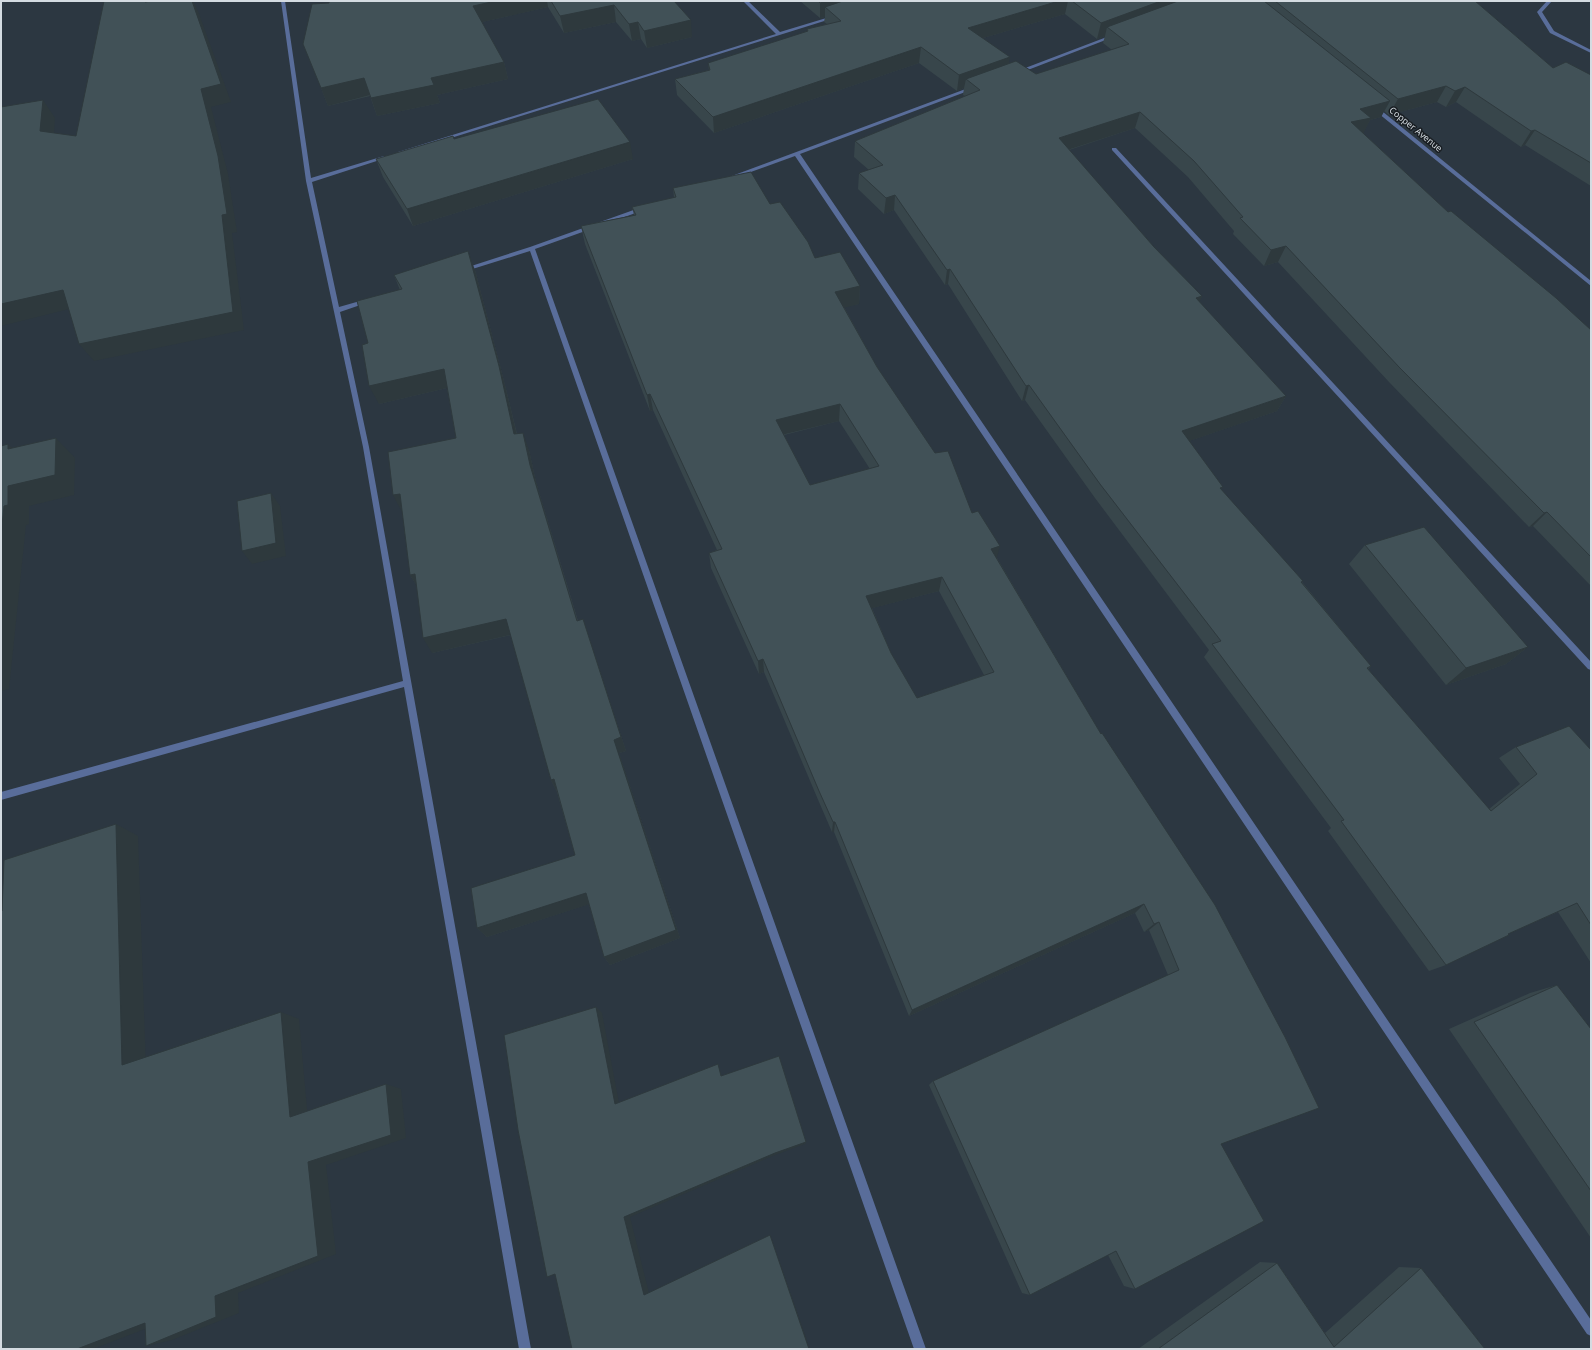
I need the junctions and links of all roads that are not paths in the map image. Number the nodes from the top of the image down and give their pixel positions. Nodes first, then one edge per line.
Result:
1 (283, 1) edge
2 (745, 1) edge
3 (1550, 1) edge
4 (840, 15) edge
5 (1122, 33) edge
6 (779, 34) junction
7 (1591, 52) edge
8 (1011, 74) edge
9 (982, 85) edge
10 (1370, 104) edge
11 (1114, 149) dead end
12 (797, 154) junction
13 (724, 180) edge
14 (309, 181) junction
15 (650, 206) edge
16 (532, 248) junction
17 (457, 272) edge
18 (1591, 284) edge
19 (375, 298) edge
20 (338, 310) junction
21 (1591, 667) edge
22 (406, 683) junction
23 (1, 796) edge
24 (1591, 1330) edge
25 (525, 1349) edge
26 (920, 1349) edge

1 - 14 street
2 - 6 street
3 - 7 street
4 - 6 street
5 - 8 street
6 - 14 street
9 - 12 street
10 - 18 street, Copper Avenue
11 - 21 street
12 - 13 street
12 - 24 street
14 - 20 street
15 - 16 street
16 - 17 street
16 - 26 street
19 - 20 street
20 - 22 street
22 - 23 street
22 - 25 street

